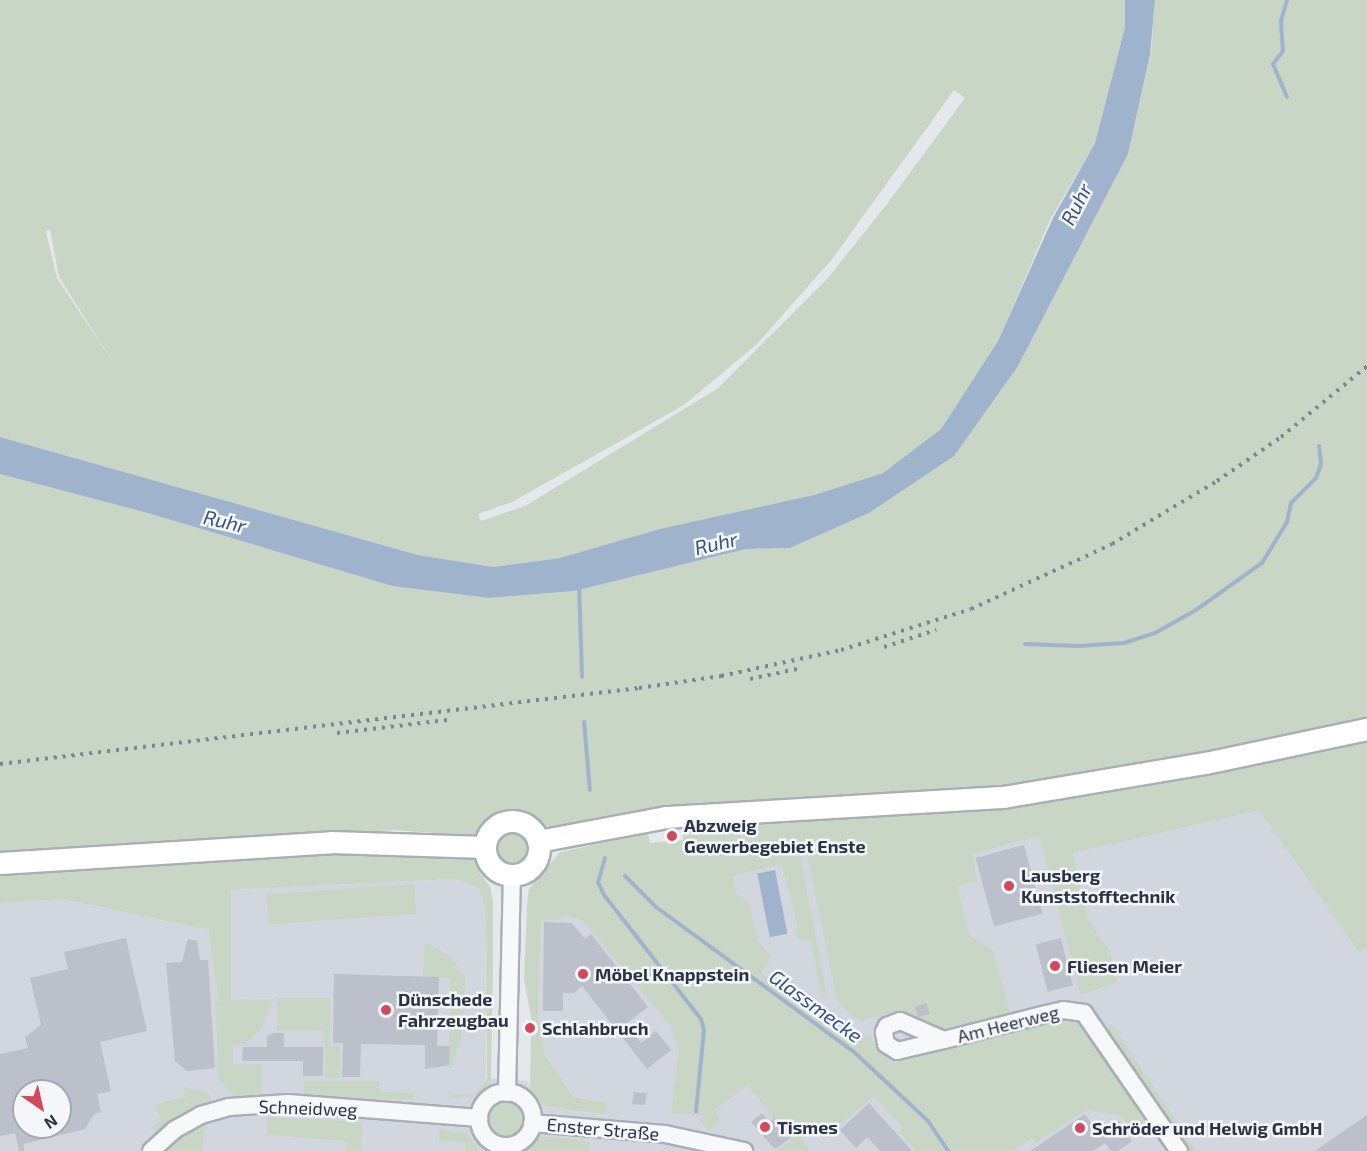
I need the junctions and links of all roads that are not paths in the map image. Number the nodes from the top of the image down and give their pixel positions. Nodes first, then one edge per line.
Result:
1 (1367, 729) edge
2 (538, 841) junction
3 (485, 847) junction
4 (0, 864) edge
5 (512, 876) junction
6 (944, 1040) dead end
7 (507, 1093) junction
8 (479, 1118) junction
9 (532, 1123) junction
10 (502, 1148) edge
11 (151, 1151) edge
12 (744, 1151) edge
13 (1179, 1151) edge

1 - 2 main road
2 - 3 main road
2 - 5 main road
3 - 4 main road
3 - 5 main road
5 - 7 street
6 - 13 street, Am Heerweg
7 - 8 street
7 - 9 street
8 - 10 street
8 - 11 street, Schneidweg
9 - 10 street
9 - 12 street, Enster Straße

